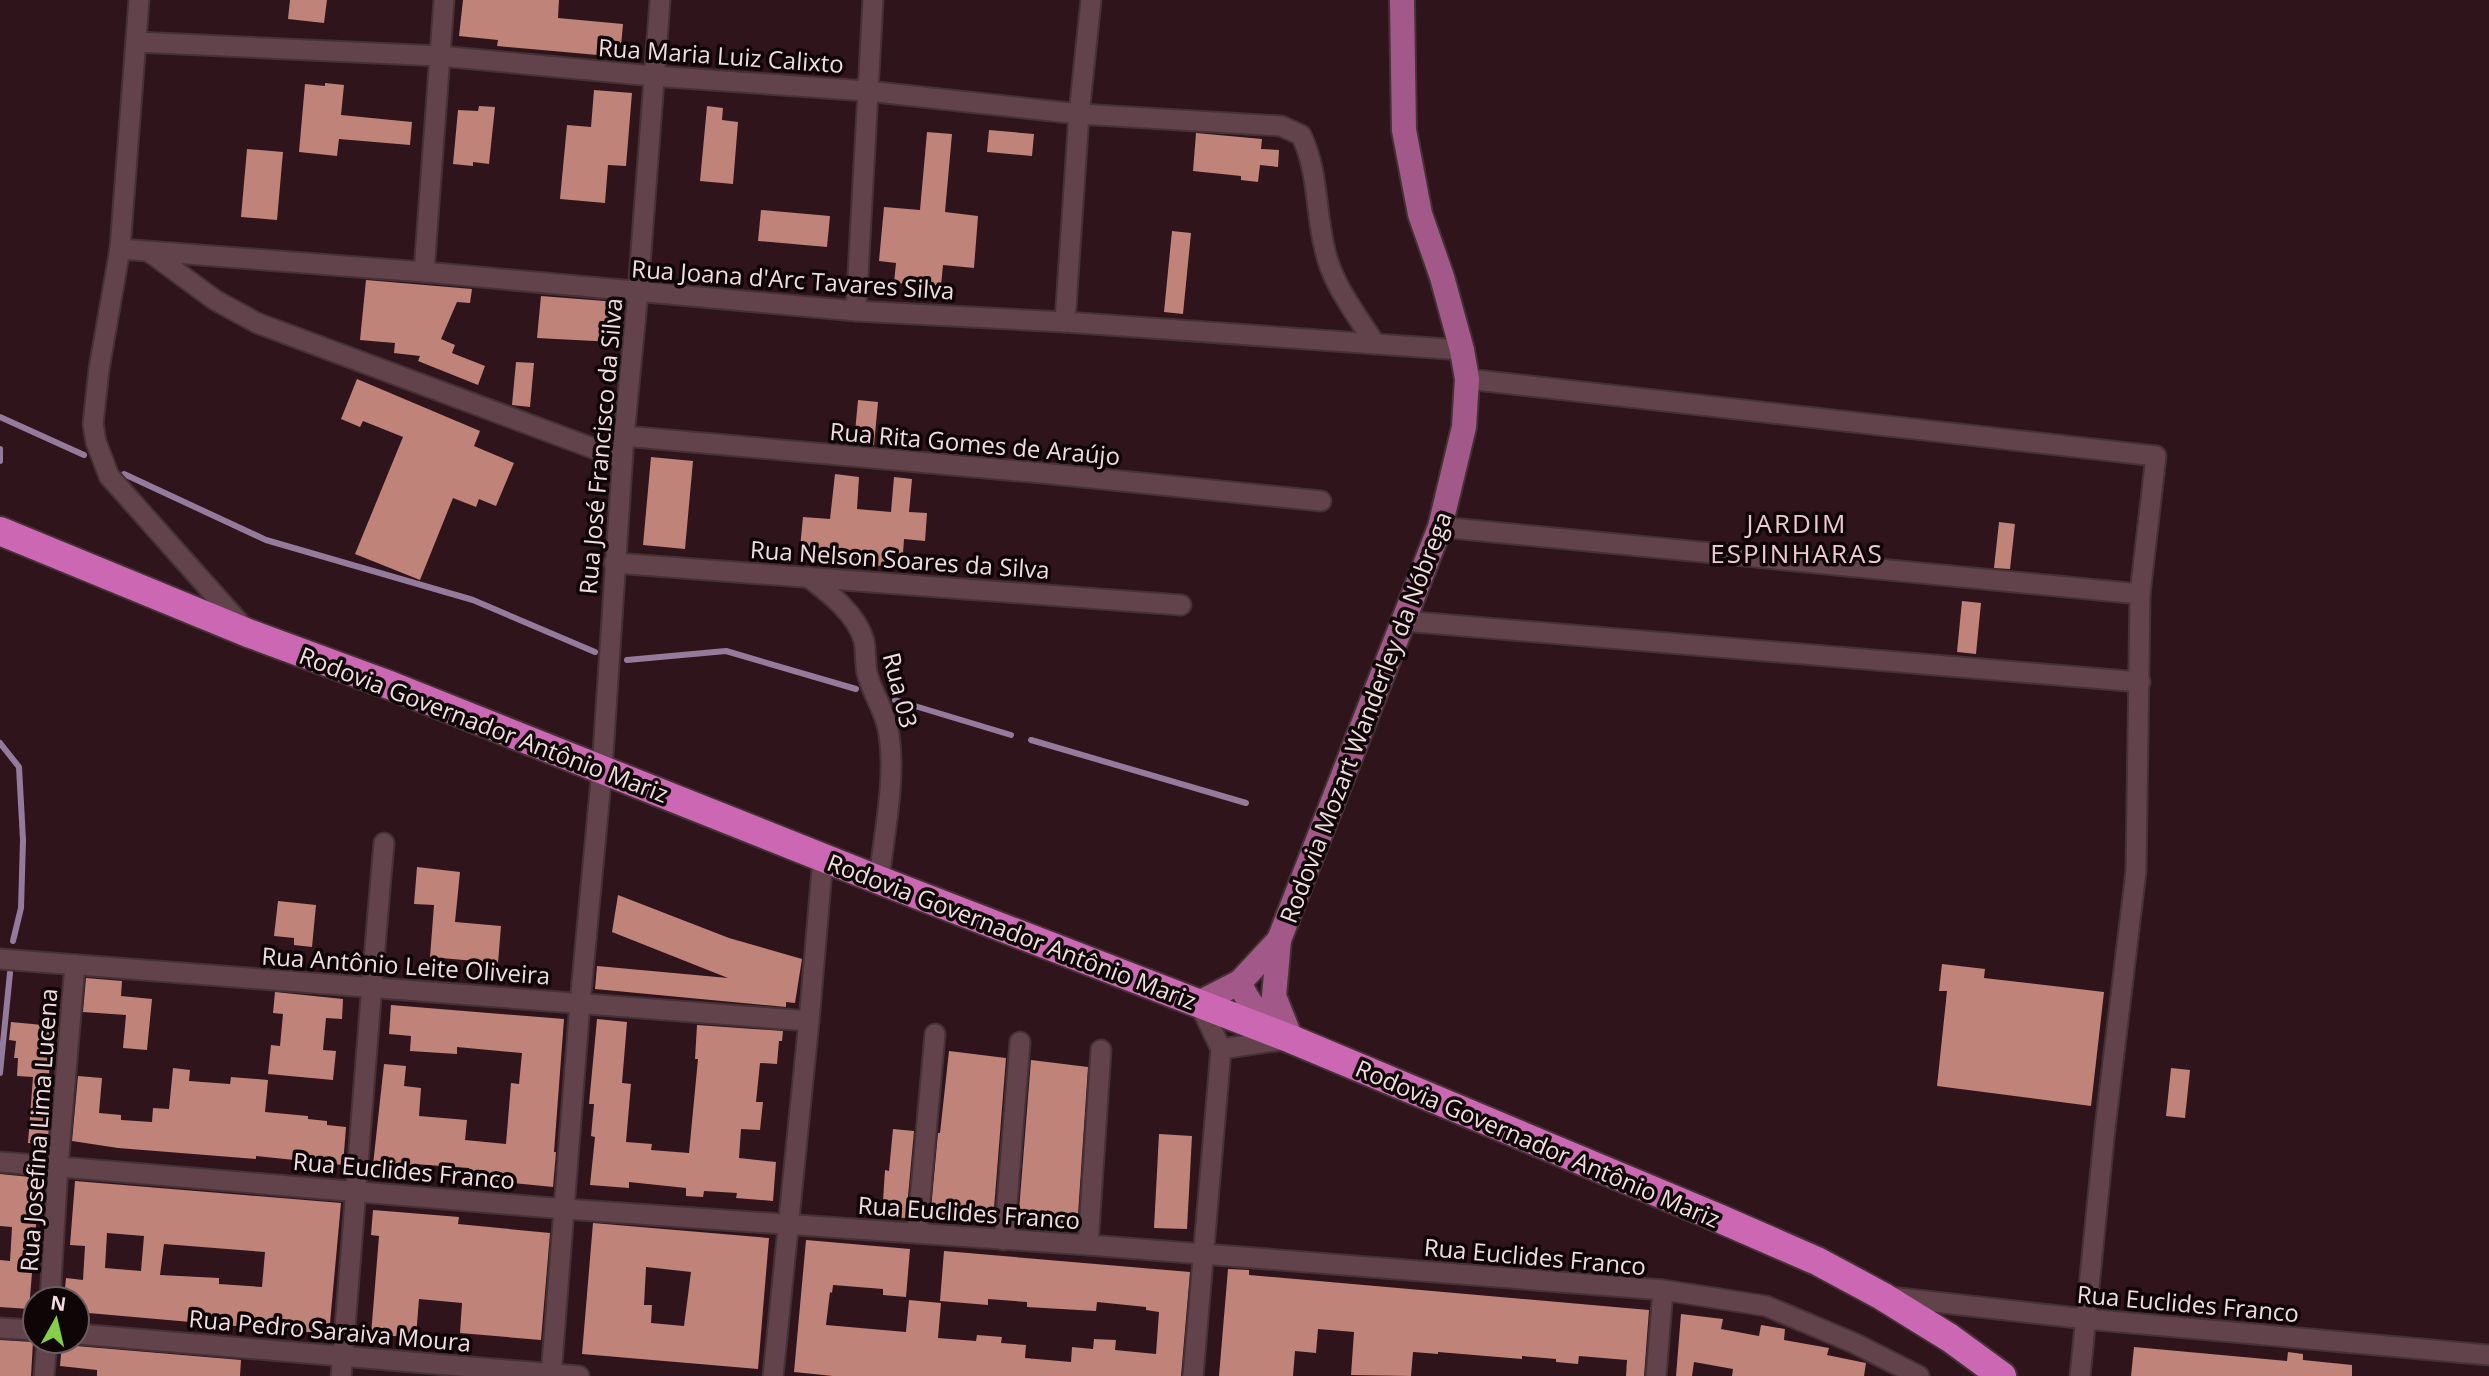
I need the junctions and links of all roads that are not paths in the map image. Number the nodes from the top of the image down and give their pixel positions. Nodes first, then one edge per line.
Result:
1 (139, 0) edge
2 (444, 0) edge
3 (660, 0) edge
4 (873, 0) edge
5 (1091, 0) edge
6 (1402, 0) edge
7 (136, 42) junction
8 (440, 57) junction
9 (653, 75) junction
10 (867, 91) junction
11 (1079, 114) junction
12 (120, 249) junction
13 (150, 253) junction
14 (424, 272) junction
15 (638, 292) junction
16 (856, 311) junction
17 (1065, 322) junction
18 (1376, 344) junction
19 (1462, 350) junction
20 (1467, 379) junction
21 (624, 436) junction
22 (622, 459) junction
23 (1321, 501) dead end
24 (1440, 527) junction
25 (5, 533) edge
26 (614, 563) junction
27 (808, 577) junction
28 (2140, 594) junction
29 (1181, 605) dead end
30 (1404, 621) junction
31 (248, 633) junction
32 (2140, 682) junction
33 (602, 770) junction
34 (384, 843) dead end
35 (822, 858) junction
36 (878, 880) junction
37 (1279, 940) junction
38 (0, 959) edge
39 (75, 965) junction
40 (1240, 982) junction
41 (371, 987) junction
42 (1263, 1001) junction
43 (580, 1003) junction
44 (1199, 1003) junction
45 (809, 1021) junction
46 (935, 1034) dead end
47 (1292, 1039) junction
48 (1020, 1042) dead end
49 (1221, 1049) junction
50 (1101, 1050) dead end
51 (0, 1162) edge
52 (58, 1166) junction
53 (358, 1190) junction
54 (565, 1209) junction
55 (789, 1225) junction
56 (917, 1233) junction
57 (1004, 1240) junction
58 (1088, 1245) junction
59 (1203, 1254) junction
60 (51, 1285) edge
61 (1663, 1290) junction
62 (1882, 1296) junction
63 (2086, 1319) junction
64 (0, 1328) edge
65 (21, 1330) edge
66 (91, 1336) edge
67 (46, 1355) edge
68 (2489, 1355) edge
69 (342, 1366) edge
70 (551, 1375) edge
71 (44, 1376) edge
72 (579, 1376) edge
73 (773, 1376) edge
74 (1193, 1376) edge
75 (1656, 1376) edge
76 (1919, 1376) edge
77 (2002, 1376) edge
78 (2080, 1376) edge

1 - 7 street
2 - 8 street
3 - 9 street, Rua José Francisco da Silva
4 - 10 street
5 - 11 street
6 - 19 main road, Rodovia Mozart Wanderley da Nóbrega
7 - 8 street, Rua Maria Luiz Calixto
7 - 12 street
8 - 9 street, Rua Maria Luiz Calixto
8 - 14 street
9 - 10 street, Rua Maria Luiz Calixto
9 - 15 street, Rua José Francisco da Silva
10 - 11 street, Rua Maria Luiz Calixto
10 - 16 street
11 - 17 street
11 - 18 street, Rua Maria Luiz Calixto
12 - 13 street, Rua Joana d'Arc Tavares Silva
12 - 31 street
13 - 14 street, Rua Joana d'Arc Tavares Silva
13 - 22 street
14 - 15 street, Rua Joana d'Arc Tavares Silva
15 - 16 street, Rua Joana d'Arc Tavares Silva
15 - 21 street, Rua José Francisco da Silva
16 - 17 street, Rua Joana d'Arc Tavares Silva
17 - 18 street, Rua Joana d'Arc Tavares Silva
18 - 19 street, Rua Joana d'Arc Tavares Silva
19 - 20 main road, Rodovia Mozart Wanderley da Nóbrega
20 - 24 main road, Rodovia Mozart Wanderley da Nóbrega
20 - 28 street
21 - 22 street, Rua José Francisco da Silva
21 - 23 street, Rua Rita Gomes de Araújo
22 - 26 street, Rua José Francisco da Silva
24 - 28 street
24 - 30 main road, Rodovia Mozart Wanderley da Nóbrega
25 - 31 highway, Rodovia Governador Antônio Mariz
26 - 27 street, Rua Nelson Soares da Silva
26 - 33 street, Rua José Francisco da Silva
27 - 29 street, Rua Nelson Soares da Silva
27 - 36 street, Rua 03
28 - 32 street
30 - 32 street
30 - 37 main road, Rodovia Mozart Wanderley da Nóbrega
31 - 33 highway, Rodovia Governador Antônio Mariz
32 - 63 street
33 - 35 highway, Rodovia Governador Antônio Mariz
33 - 43 street, Rua José Francisco da Silva
34 - 41 street
35 - 36 highway, Rodovia Governador Antônio Mariz
35 - 45 street
36 - 44 highway, Rodovia Governador Antônio Mariz
37 - 40 main road, Rodovia Mozart Wanderley da Nóbrega
37 - 42 main road, Rodovia Mozart Wanderley da Nóbrega
38 - 39 street, Rua Antônio Leite Oliveira
39 - 41 street, Rua Antônio Leite Oliveira
39 - 52 street, Rua Josefina Lima Lucena
40 - 42 main road, Rodovia Mozart Wanderley da Nóbrega
40 - 44 main road, Rodovia Mozart Wanderley da Nóbrega
41 - 43 street, Rua Antônio Leite Oliveira
41 - 53 street
42 - 44 main road
42 - 47 main road, Rodovia Mozart Wanderley da Nóbrega
43 - 45 street, Rua Antônio Leite Oliveira
43 - 54 street, Rua José Francisco da Silva
44 - 47 highway, Rodovia Governador Antônio Mariz
44 - 49 street
45 - 55 street
46 - 56 street
47 - 49 street
47 - 62 highway, Rodovia Governador Antônio Mariz
48 - 57 street
49 - 59 street
50 - 58 street
51 - 52 street, Rua Euclides Franco
52 - 53 street, Rua Euclides Franco
52 - 60 street, Rua Josefina Lima Lucena
53 - 54 street, Rua Euclides Franco
53 - 69 street
54 - 55 street, Rua Euclides Franco
54 - 70 street, Rua José Francisco da Silva
55 - 56 street, Rua Euclides Franco
55 - 73 street
56 - 57 street, Rua Euclides Franco
57 - 58 street, Rua Euclides Franco
58 - 59 street, Rua Euclides Franco
59 - 61 street, Rua Euclides Franco
59 - 74 street
61 - 75 street
61 - 76 street, Rua Euclides Franco
62 - 63 street, Rua Euclides Franco
62 - 77 highway, Rodovia Governador Antônio Mariz
63 - 68 street, Rua Euclides Franco
63 - 78 street
64 - 65 street
66 - 69 street, Rua Pedro Saraiva Moura
67 - 71 street
69 - 70 street, Rua Pedro Saraiva Moura
70 - 72 street, Rua Pedro Saraiva Moura

